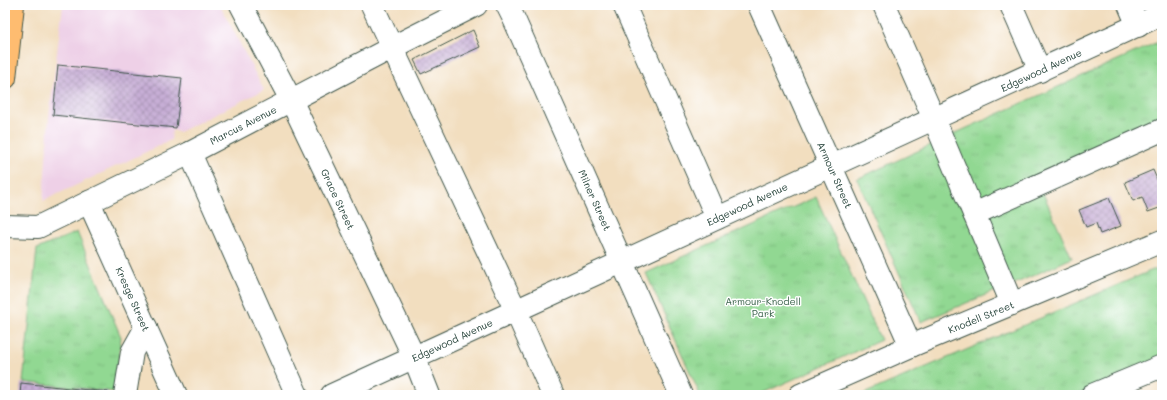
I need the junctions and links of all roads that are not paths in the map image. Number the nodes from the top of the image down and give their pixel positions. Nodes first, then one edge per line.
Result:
1 (13, 5) edge
2 (241, 5) edge
3 (372, 5) edge
4 (476, 5) edge
5 (507, 5) edge
6 (624, 5) edge
7 (759, 5) edge
8 (884, 5) edge
9 (1011, 5) edge
10 (1129, 5) edge
11 (1162, 14) edge
12 (1138, 26) junction
13 (392, 47) junction
14 (1040, 71) junction
15 (5, 78) edge
16 (291, 100) junction
17 (934, 119) junction
18 (1162, 130) edge
19 (190, 153) junction
20 (830, 166) junction
21 (90, 202) junction
22 (974, 214) junction
23 (717, 218) junction
24 (5, 226) edge
25 (1162, 241) edge
26 (622, 262) junction
27 (1012, 304) junction
28 (516, 311) junction
29 (146, 328) junction
30 (910, 346) junction
31 (414, 357) junction
32 (1162, 366) edge
33 (125, 395) edge
34 (176, 395) edge
35 (297, 395) edge
36 (332, 395) edge
37 (429, 395) edge
38 (553, 395) edge
39 (681, 395) edge
40 (800, 395) edge
41 (1092, 395) edge

1 - 15 main road
2 - 16 street, Grace Street
3 - 13 street
4 - 13 street, Marcus Avenue
5 - 26 street, Milner Street
6 - 23 street
7 - 20 street, Armour Street
8 - 17 street
9 - 14 street
10 - 12 street
11 - 12 street, Edgewood Avenue
12 - 14 street, Edgewood Avenue
13 - 16 street, Marcus Avenue
13 - 28 street
14 - 17 street, Edgewood Avenue
16 - 19 street, Marcus Avenue
16 - 31 street, Grace Street
17 - 20 street, Edgewood Avenue
17 - 22 street
18 - 22 street
19 - 21 street, Marcus Avenue
19 - 35 street
20 - 23 street, Edgewood Avenue
20 - 30 street, Armour Street
21 - 24 street, Marcus Avenue
21 - 29 street, Kresge Street
22 - 27 street
23 - 26 street, Edgewood Avenue
25 - 27 street, Knodell Street
26 - 28 street, Edgewood Avenue
26 - 39 street, Milner Street
27 - 30 street, Knodell Street
28 - 31 street, Edgewood Avenue
28 - 38 street
29 - 33 street
29 - 34 street, Kresge Street
30 - 40 street, Knodell Street
31 - 36 street, Edgewood Avenue
31 - 37 street, Grace Street
32 - 41 street

